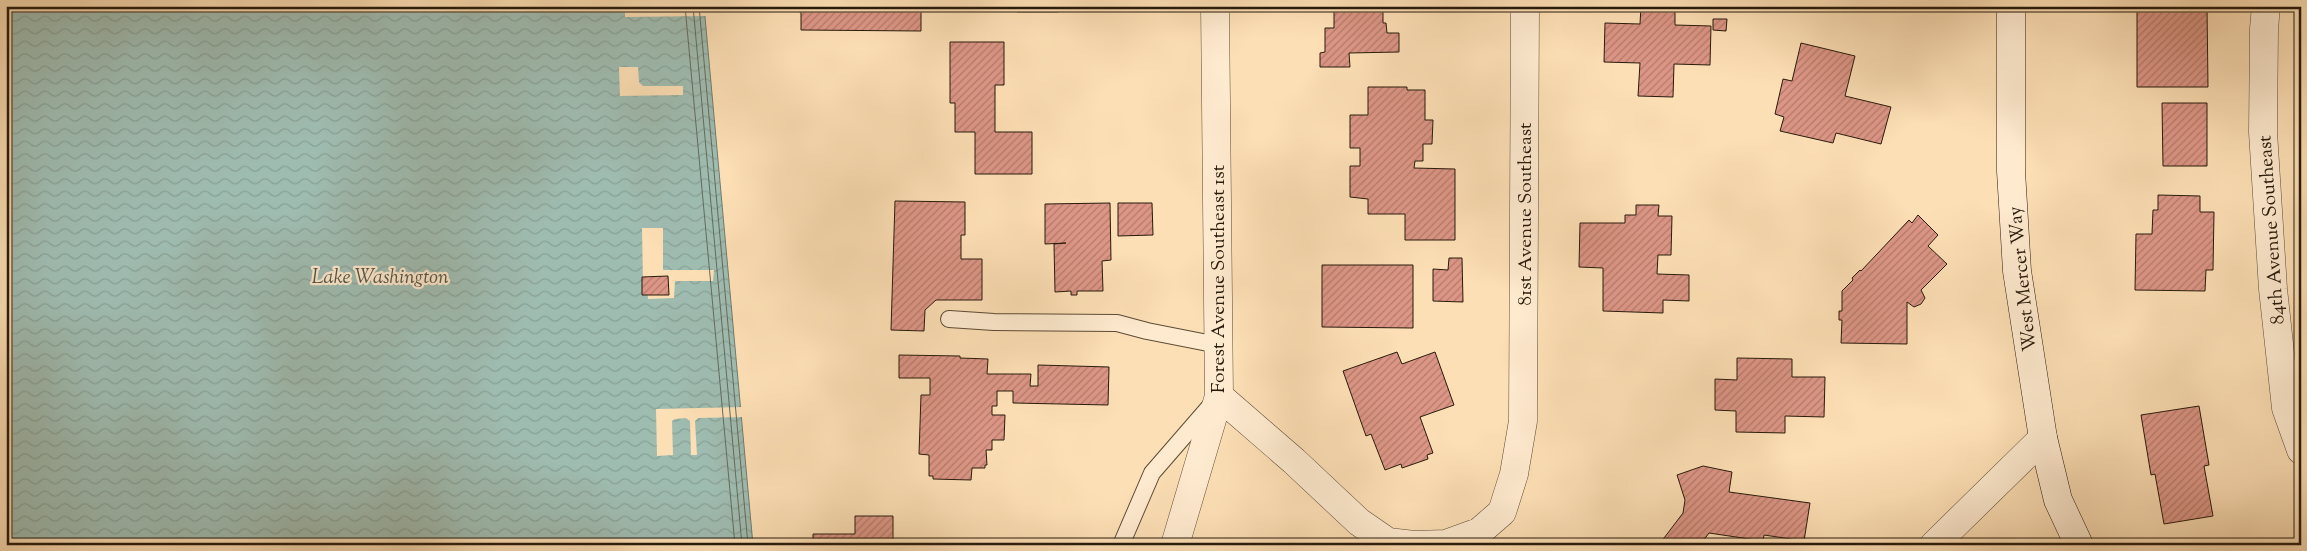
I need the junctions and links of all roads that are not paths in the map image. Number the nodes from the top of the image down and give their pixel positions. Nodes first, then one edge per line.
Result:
1 (1215, 6) edge
2 (1525, 6) edge
3 (2011, 6) edge
4 (2266, 6) edge
5 (949, 319) dead end
6 (1218, 346) junction
7 (1219, 396) junction
8 (2043, 438) junction
9 (2301, 450) edge
10 (1121, 545) edge
11 (1174, 545) edge
12 (1934, 545) edge
13 (2079, 545) edge

1 - 6 street, Forest Avenue Southeast 1st
2 - 7 street, 81st Avenue Southeast
3 - 8 street, West Mercer Way
4 - 9 street, 84th Avenue Southeast
5 - 6 lane
6 - 7 street, Forest Avenue Southeast 1st
7 - 10 lane
7 - 11 street, Forest Avenue Southeast 1st
8 - 12 street
8 - 13 street, West Mercer Way

